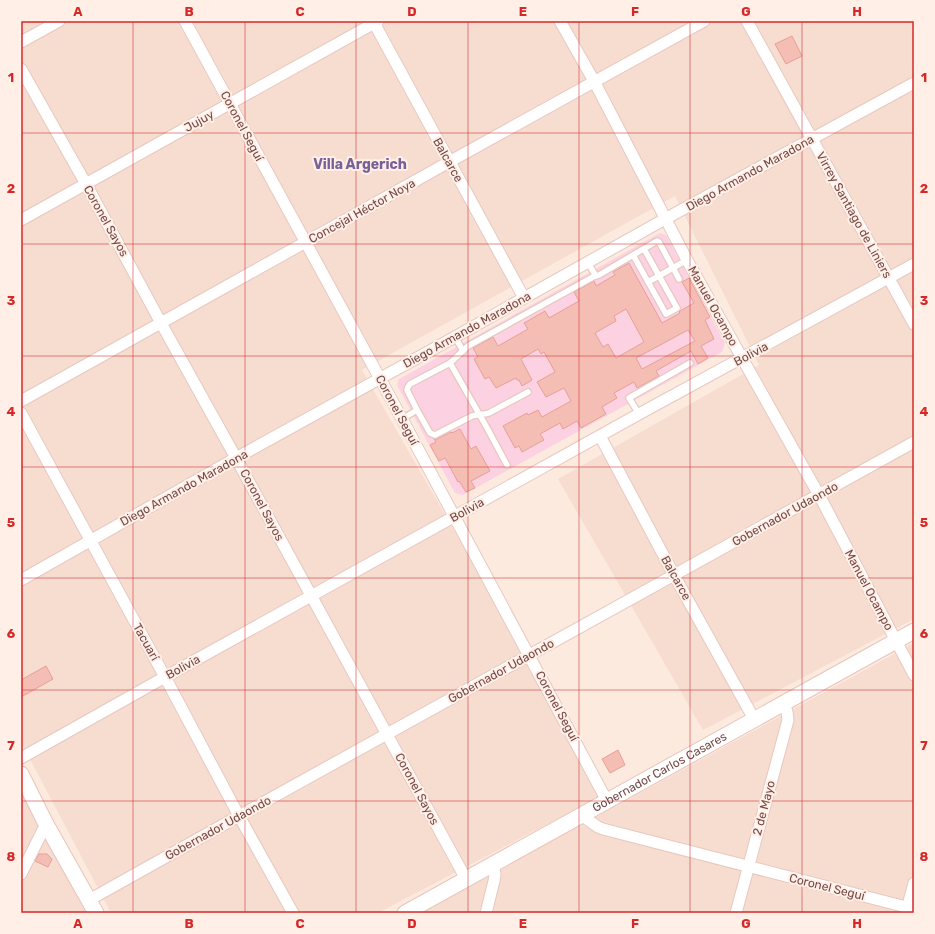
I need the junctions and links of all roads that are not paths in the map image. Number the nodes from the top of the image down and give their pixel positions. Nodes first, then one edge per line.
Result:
1 (59, 21) edge
2 (185, 21) edge
3 (560, 21) edge
4 (704, 21) edge
5 (747, 21) edge
6 (375, 22) edge
7 (21, 42) edge
8 (21, 69) edge
9 (594, 81) junction
10 (914, 83) edge
11 (230, 104) junction
12 (812, 139) junction
13 (449, 162) junction
14 (86, 184) junction
15 (665, 219) junction
16 (21, 220) edge
17 (305, 242) junction
18 (644, 248) junction
19 (633, 255) junction
20 (687, 260) junction
21 (588, 263) junction
22 (914, 264) edge
23 (673, 268) junction
24 (596, 276) junction
25 (659, 276) junction
26 (889, 278) junction
27 (679, 279) dead end
28 (648, 282) junction
29 (524, 298) junction
30 (161, 323) junction
31 (914, 324) edge
32 (455, 338) junction
33 (463, 351) junction
34 (742, 358) junction
35 (450, 363) junction
36 (690, 363) dead end
37 (380, 378) junction
38 (528, 392) dead end
39 (21, 401) edge
40 (417, 410) junction
41 (21, 413) edge
42 (639, 414) junction
43 (480, 415) junction
44 (402, 419) junction
45 (600, 436) junction
46 (914, 442) edge
47 (236, 458) junction
48 (506, 465) dead end
49 (819, 495) junction
50 (454, 516) junction
51 (90, 540) junction
52 (674, 575) junction
53 (21, 580) edge
54 (311, 596) junction
55 (914, 631) edge
56 (896, 641) junction
57 (530, 655) junction
58 (914, 674) edge
59 (165, 677) junction
60 (784, 703) junction
61 (754, 719) junction
62 (387, 734) junction
63 (21, 758) edge
64 (21, 774) edge
65 (607, 801) junction
66 (581, 815) junction
67 (239, 816) junction
68 (46, 824) junction
69 (493, 864) junction
70 (749, 867) junction
71 (21, 874) edge
72 (466, 879) junction
73 (914, 883) edge
74 (92, 907) edge
75 (909, 910) edge
76 (293, 913) edge
77 (404, 913) edge
78 (486, 913) edge
79 (736, 913) edge

1 - 7 street
2 - 11 street, Coronel Seguí
3 - 9 street, Manuel Ocampo
4 - 9 street, Concejal Héctor Noya
5 - 12 street, Virrey Santiago de Liniers
6 - 11 street, Jujuy
6 - 13 street, Balcarce
8 - 14 street, Coronel Sayos
9 - 13 street, Concejal Héctor Noya
9 - 15 street, Manuel Ocampo
10 - 12 street, Diego Armando Maradona
11 - 14 street, Jujuy
11 - 17 street, Coronel Seguí
12 - 15 street, Diego Armando Maradona
12 - 26 street, Virrey Santiago de Liniers
13 - 17 street, Concejal Héctor Noya
13 - 29 street, Balcarce
14 - 16 street, Jujuy
14 - 30 street, Coronel Sayos
15 - 20 street, Manuel Ocampo
15 - 21 street, Diego Armando Maradona
17 - 30 street, Concejal Héctor Noya
17 - 37 street, Coronel Seguí
18 - 19 lane
18 - 23 lane
18 - 25 lane
19 - 24 lane
19 - 28 lane
20 - 23 lane
20 - 34 street, Manuel Ocampo
21 - 24 lane
21 - 29 street, Diego Armando Maradona
22 - 26 street, Bolivia
23 - 25 lane
23 - 27 lane
24 - 33 lane
25 - 28 lane
25 - 28 lane
26 - 31 street, Virrey Santiago de Liniers
26 - 34 street, Bolivia
29 - 32 street, Diego Armando Maradona
30 - 39 street, Concejal Héctor Noya
30 - 47 street, Coronel Sayos
32 - 33 lane
32 - 37 street, Diego Armando Maradona
33 - 35 lane
34 - 42 street, Bolivia
34 - 49 street, Manuel Ocampo
35 - 40 lane
35 - 43 lane
36 - 42 lane
37 - 44 street, Coronel Seguí
37 - 47 street, Diego Armando Maradona
38 - 43 lane
40 - 43 lane
40 - 44 lane
41 - 51 street, Tacuarí
42 - 45 street, Bolivia
43 - 48 lane
44 - 50 street, Coronel Seguí
45 - 50 street, Bolivia
45 - 52 street, Balcarce
46 - 49 street, Gobernador Udaondo
47 - 51 street, Diego Armando Maradona
47 - 54 street, Coronel Sayos
49 - 52 street, Gobernador Udaondo
49 - 56 street, Manuel Ocampo
50 - 54 street, Bolivia
50 - 57 street, Coronel Seguí
51 - 53 street, Diego Armando Maradona
51 - 59 street, Tacuarí
52 - 57 street, Gobernador Udaondo
52 - 61 street, Balcarce
54 - 59 street, Bolivia
54 - 62 street, Coronel Sayos
55 - 56 street, Gobernador Carlos Casares
56 - 58 street, Manuel Ocampo
56 - 60 street, Gobernador Carlos Casares
57 - 62 street, Gobernador Udaondo
57 - 65 street, Coronel Seguí
59 - 63 street, Bolivia
59 - 67 street, Tacuarí
60 - 61 street, Gobernador Carlos Casares
60 - 70 street, 2 de Mayo
61 - 65 street, Gobernador Carlos Casares
62 - 67 street, Gobernador Udaondo
62 - 72 street, Coronel Sayos
64 - 68 street
65 - 66 street, Gobernador Carlos Casares
66 - 69 street, Gobernador Carlos Casares
66 - 70 street, Coronel Seguí
67 - 74 street, Gobernador Udaondo
67 - 76 street, Tacuarí
68 - 71 street
68 - 74 street
69 - 72 street, Gobernador Carlos Casares
69 - 78 street
70 - 75 street, Coronel Seguí
70 - 79 street, 2 de Mayo
72 - 77 street, Gobernador Carlos Casares
73 - 75 street

